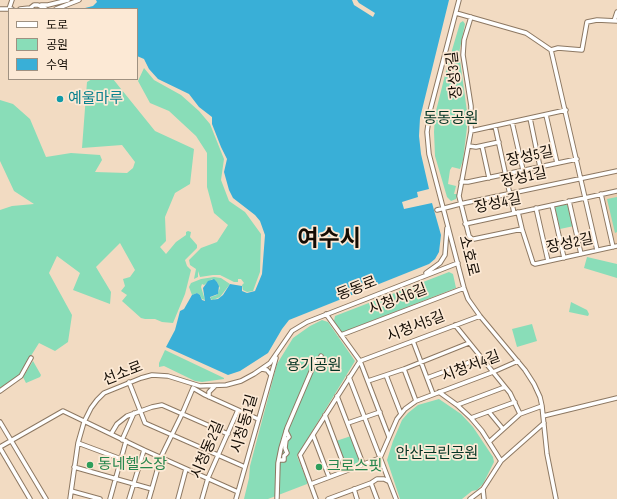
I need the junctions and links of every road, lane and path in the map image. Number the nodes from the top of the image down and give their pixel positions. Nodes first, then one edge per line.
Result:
1 (68, 0) edge
2 (79, 0) edge
3 (459, 0) edge
4 (41, 5) junction
5 (30, 8) edge
6 (45, 8) edge
7 (59, 8) edge
8 (617, 12) edge
9 (456, 13) junction
10 (471, 17) junction
11 (616, 21) edge
12 (551, 50) junction
13 (566, 110) junction
14 (546, 114) junction
15 (530, 118) junction
16 (512, 122) junction
17 (495, 126) junction
18 (471, 131) junction
19 (499, 142) junction
20 (469, 146) junction
21 (482, 146) junction
22 (576, 159) junction
23 (557, 163) junction
24 (540, 167) junction
25 (523, 170) junction
26 (617, 171) edge
27 (506, 174) junction
28 (489, 178) junction
29 (581, 178) junction
30 (461, 182) junction
31 (617, 191) edge
32 (510, 193) junction
33 (600, 194) junction
34 (585, 198) junction
35 (569, 201) junction
36 (460, 204) junction
37 (552, 205) junction
38 (443, 208) junction
39 (536, 208) junction
40 (437, 210) dead end
41 (516, 213) junction
42 (447, 221) junction
43 (465, 224) junction
44 (522, 229) junction
45 (615, 246) edge
46 (597, 250) junction
47 (581, 254) junction
48 (564, 258) junction
49 (548, 261) junction
50 (458, 263) junction
51 (421, 277) junction
52 (464, 288) junction
53 (326, 314) junction
54 (480, 316) junction
55 (455, 325) junction
56 (341, 334) junction
57 (412, 341) junction
58 (469, 343) junction
59 (276, 355) junction
60 (321, 356) dead end
61 (31, 358) dead end
62 (481, 358) junction
63 (360, 361) junction
64 (518, 361) junction
65 (421, 362) junction
66 (262, 369) junction
67 (404, 369) junction
68 (493, 372) junction
69 (271, 375) junction
70 (386, 375) junction
71 (349, 378) junction
72 (427, 378) junction
73 (129, 382) junction
74 (368, 382) junction
75 (215, 386) junction
76 (194, 387) junction
77 (505, 387) junction
78 (0, 390) edge
79 (439, 392) junction
80 (433, 394) junction
81 (337, 396) junction
82 (209, 397) junction
83 (617, 398) edge
84 (416, 400) junction
85 (515, 402) junction
86 (457, 405) junction
87 (542, 406) junction
88 (238, 410) junction
89 (140, 411) junction
90 (380, 412) junction
91 (489, 412) junction
92 (134, 413) junction
93 (182, 414) junction
94 (401, 414) junction
95 (520, 414) junction
96 (325, 415) junction
97 (543, 416) junction
98 (364, 418) junction
99 (471, 418) junction
100 (258, 419) junction
101 (84, 422) junction
102 (1, 424) edge
103 (348, 424) junction
104 (544, 424) junction
105 (504, 429) junction
106 (286, 431) junction
107 (111, 434) junction
108 (228, 434) junction
109 (313, 435) junction
110 (172, 436) junction
111 (389, 437) junction
112 (11, 440) junction
113 (124, 440) junction
114 (489, 442) junction
115 (78, 443) junction
116 (0, 448) edge
117 (144, 450) junction
118 (218, 456) junction
119 (161, 457) junction
120 (380, 458) junction
121 (121, 459) junction
122 (279, 460) junction
123 (500, 461) junction
124 (363, 464) junction
125 (245, 467) junction
126 (74, 468) junction
127 (186, 469) junction
128 (346, 471) junction
129 (329, 477) junction
130 (116, 478) junction
131 (208, 478) junction
132 (388, 481) junction
133 (134, 483) junction
134 (371, 483) junction
135 (311, 484) junction
136 (482, 488) junction
137 (152, 489) junction
138 (354, 489) junction
139 (71, 491) junction
140 (238, 492) junction
141 (340, 497) edge
142 (277, 498) edge
143 (30, 499) edge
144 (46, 499) edge
145 (70, 499) edge
146 (100, 499) edge
147 (110, 499) edge
148 (129, 499) edge
149 (149, 499) edge
150 (178, 499) edge
151 (202, 499) edge
152 (236, 499) edge
153 (316, 499) edge
154 (328, 499) edge
155 (357, 499) edge
156 (377, 499) edge
157 (396, 499) edge
158 (470, 499) edge
159 (484, 499) edge
160 (556, 499) edge

1 - 4 street
2 - 7 street
3 - 9 street, 소호로
4 - 5 street
4 - 6 street
8 - 11 street
9 - 10 street
9 - 38 street, 소호로
10 - 12 street
10 - 18 street, 장성3길
11 - 12 street
12 - 13 street
13 - 14 street
13 - 22 street
14 - 15 street
14 - 23 street
15 - 16 street
15 - 24 street
16 - 17 street
16 - 25 street
17 - 18 street
17 - 19 street
18 - 20 street, 장성3길
19 - 21 street
19 - 27 street
20 - 21 street
20 - 30 street, 장성3길
21 - 28 street, 장성5길
22 - 23 street, 장성5길
22 - 29 street
23 - 24 street, 장성5길
24 - 25 street, 장성5길
25 - 27 street, 장성5길
26 - 29 street, 장성1길
27 - 28 street, 장성5길
27 - 32 street
28 - 30 street, 장성5길
29 - 32 street, 장성1길
29 - 34 street
30 - 36 street, 장성3길
31 - 33 street, 장성4길
32 - 36 street, 장성1길
32 - 41 street
33 - 34 street, 장성4길
33 - 45 street
34 - 35 street, 장성4길
34 - 46 street
35 - 37 street, 장성4길
35 - 47 street
36 - 38 street, 장성1길
36 - 43 street
37 - 39 street, 장성4길
37 - 48 street
38 - 40 street, 장성1길
38 - 42 street, 소호로
39 - 41 street, 장성4길
39 - 49 street, 장성4길
41 - 43 street, 장성4길
41 - 44 street
42 - 50 street, 소호로
42 - 51 street
43 - 44 street
44 - 49 street, 장성2길
45 - 46 street, 장성2길
46 - 47 street, 장성2길
47 - 48 street, 장성2길
48 - 49 street, 장성2길
50 - 51 street, 동동로
50 - 52 street, 소호로
51 - 53 street, 동동로
52 - 54 street, 소호로
52 - 56 street, 시청서6길
53 - 56 street
53 - 59 street, 동동로
54 - 55 street, 시청서5길
54 - 64 street, 소호로
55 - 57 street, 시청서5길
55 - 58 street
56 - 63 street
57 - 63 street, 시청서5길
57 - 65 street, 시청서4길
58 - 62 street
58 - 65 street
59 - 66 street, 선소로
59 - 69 street, 시청동1길
60 - 106 street
61 - 78 street
62 - 68 street
62 - 72 street
63 - 71 street
63 - 74 street
64 - 68 street, 시청서4길
64 - 87 street, 소호로
65 - 67 street, 시청서4길
65 - 72 street, 시청서4길
66 - 69 street
66 - 75 street, 선소로
67 - 70 street, 시청서4길
67 - 84 street
68 - 77 street
68 - 79 street, 시청서4길
69 - 100 street, 시청동1길
70 - 74 street, 시청서4길
70 - 94 street
71 - 81 street
71 - 98 street
72 - 80 street, 시청서4길
73 - 76 street, 선소로
73 - 89 street
73 - 101 street, 선소로
74 - 90 street
75 - 76 street, 선소로
75 - 82 street
76 - 82 street
76 - 93 street
77 - 85 street
77 - 86 street
79 - 80 street, 시청서4길
79 - 86 street
80 - 84 street, 시청서4길
81 - 96 street
81 - 103 street
82 - 88 street
83 - 97 street
84 - 94 street, 시청서4길
85 - 91 street
85 - 95 street
86 - 99 street
87 - 95 street
87 - 97 street, 소호로
88 - 100 street
88 - 108 street, 시청동2길
89 - 92 street
89 - 93 street
89 - 110 street
90 - 98 street
90 - 111 street
91 - 99 street
91 - 105 street
92 - 107 street
92 - 113 street
93 - 108 street
93 - 110 street
94 - 111 street, 시청서4길
95 - 105 street
96 - 109 street
96 - 128 street
97 - 104 street, 소호로
98 - 103 street
98 - 120 street
99 - 114 street
100 - 125 street, 시청동1길
101 - 107 street
101 - 112 street
101 - 115 street, 선소로
102 - 112 street
103 - 124 street
104 - 123 street
104 - 160 street, 소호로
105 - 114 street
106 - 122 street
106 - 122 street
107 - 113 street
108 - 118 street, 시청동2길
109 - 129 street
109 - 135 street
110 - 118 street
110 - 119 street
111 - 120 street, 시청서4길
112 - 116 street
112 - 144 street
113 - 117 street
113 - 121 street
114 - 123 street
115 - 121 street
115 - 126 street, 선소로
116 - 143 street
117 - 119 street
117 - 133 street
118 - 125 street
118 - 131 street, 시청동2길
119 - 127 street
119 - 137 street
120 - 124 street
120 - 132 street
121 - 130 street
122 - 142 street
123 - 136 street
124 - 128 street
125 - 140 street, 시청동1길
126 - 130 street
126 - 139 street, 선소로
127 - 131 street
127 - 150 street
128 - 129 street
129 - 135 street
130 - 133 street
130 - 147 street
131 - 140 street
131 - 151 street, 시청동2길
132 - 134 street
132 - 157 street
133 - 137 street
133 - 148 street
134 - 138 street
134 - 156 street
135 - 153 street
136 - 158 street
136 - 159 street
137 - 149 street
138 - 141 street
138 - 155 street
139 - 145 street, 선소로
139 - 146 street
140 - 152 street, 시청동1길
141 - 154 street

